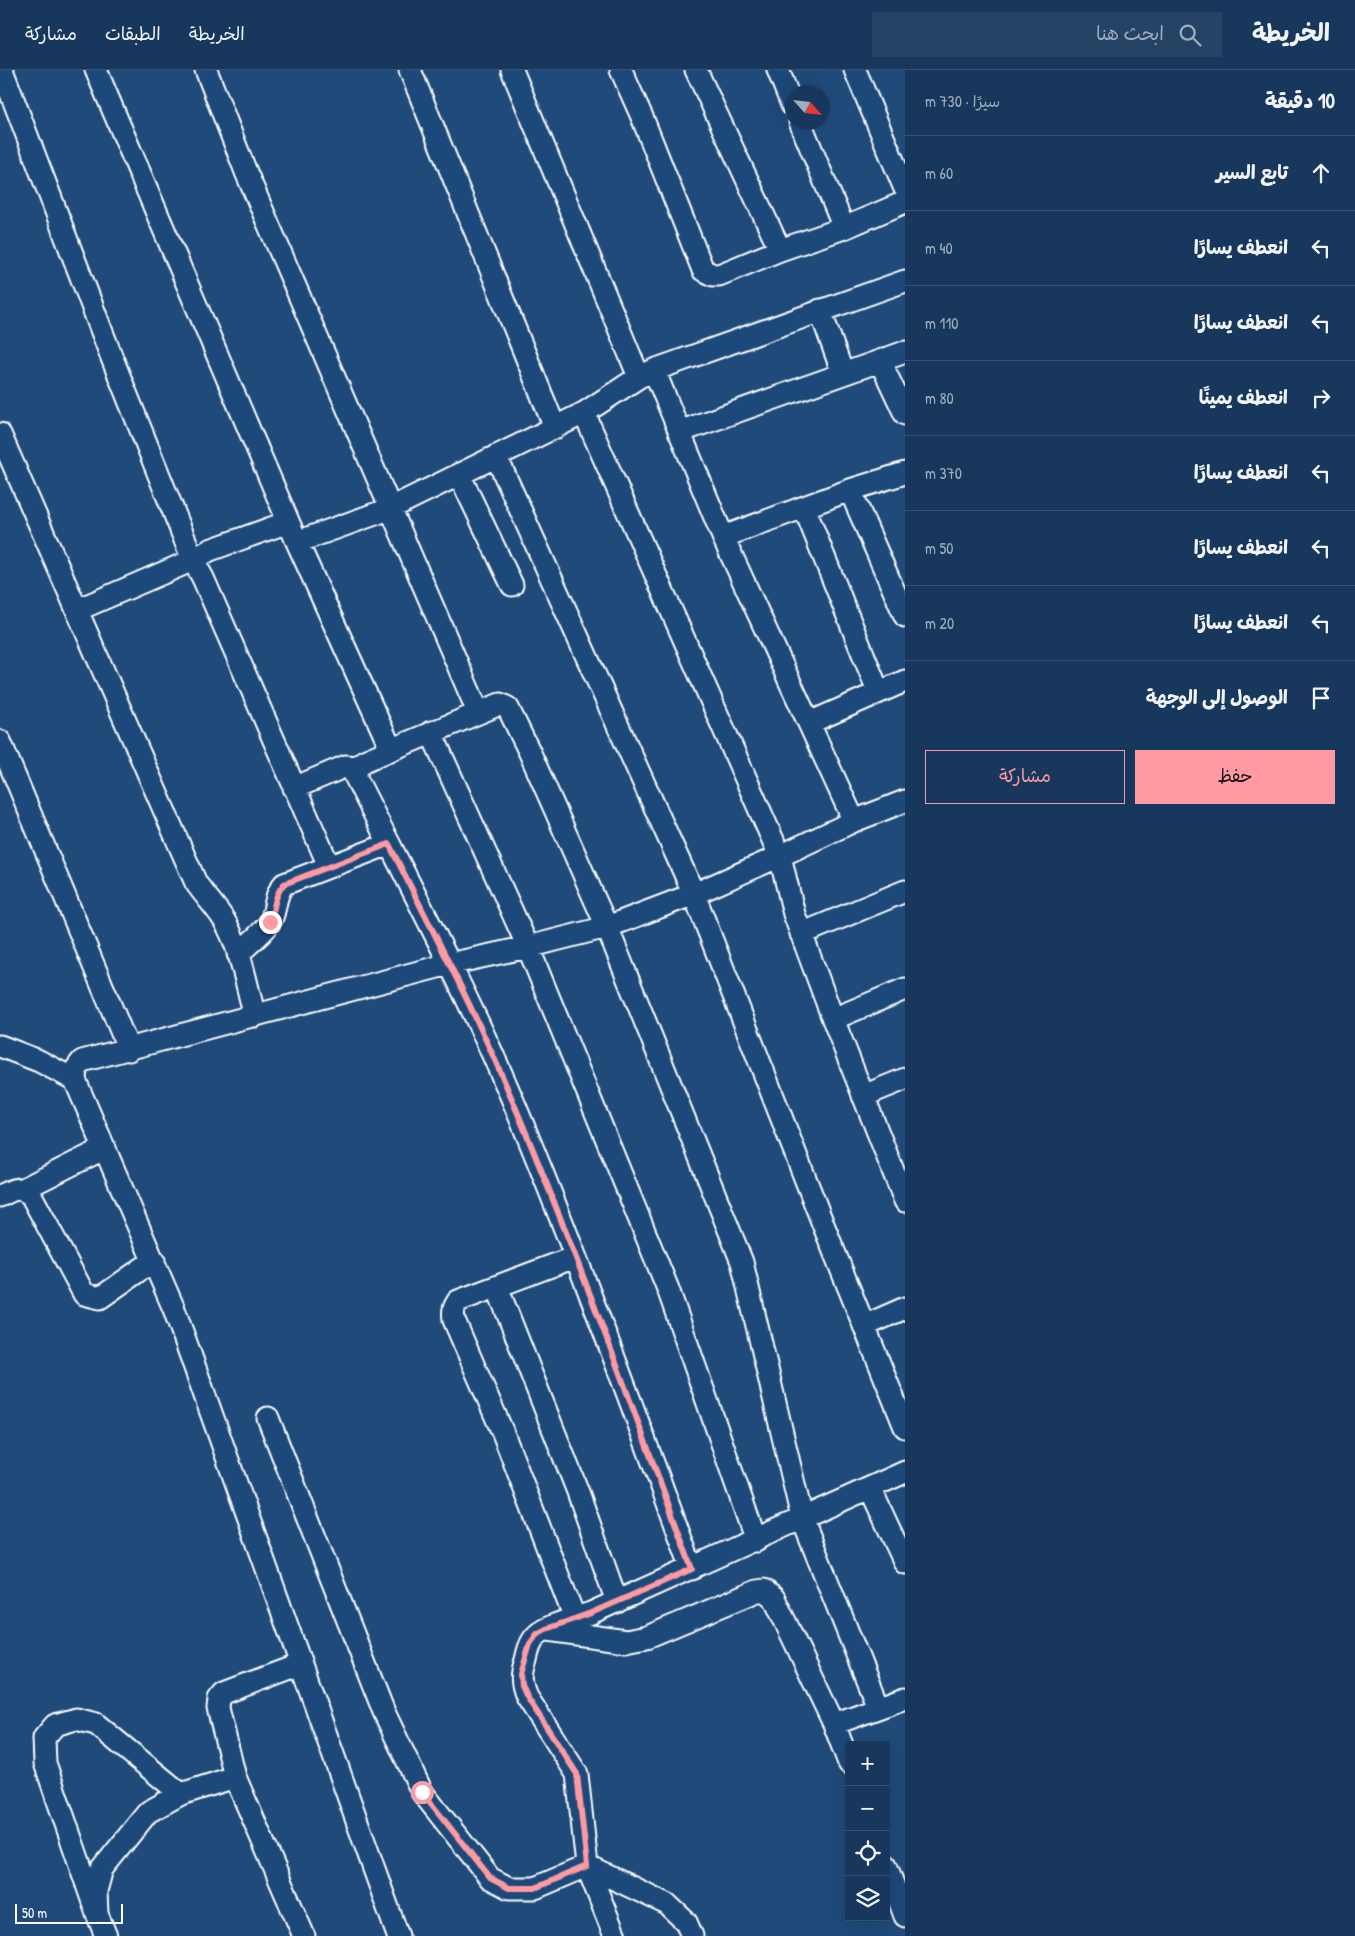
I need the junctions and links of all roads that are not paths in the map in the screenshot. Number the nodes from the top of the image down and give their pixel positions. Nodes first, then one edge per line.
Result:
1 (2, 70) edge
2 (96, 70) edge
3 (206, 70) edge
4 (410, 70) edge
5 (512, 70) edge
6 (621, 70) edge
7 (696, 70) edge
8 (778, 70) edge
9 (855, 70) edge
10 (785, 87) edge
11 (803, 130) edge
12 (905, 189) edge
13 (905, 202) edge
14 (844, 228) junction
15 (780, 250) junction
16 (905, 281) edge
17 (820, 310) junction
18 (905, 352) edge
19 (880, 361) junction
20 (647, 374) junction
21 (844, 374) junction
22 (584, 413) junction
23 (905, 414) edge
24 (555, 428) junction
25 (679, 432) junction
26 (0, 434) edge
27 (496, 456) junction
28 (905, 473) edge
29 (459, 474) junction
30 (850, 490) junction
31 (804, 507) junction
32 (389, 509) junction
33 (288, 522) junction
34 (723, 537) junction
35 (297, 542) junction
36 (192, 560) junction
37 (512, 585) dead end
38 (76, 610) junction
39 (905, 616) edge
40 (905, 681) edge
41 (878, 692) junction
42 (478, 712) junction
43 (809, 723) junction
44 (431, 732) junction
45 (0, 741) edge
46 (391, 749) junction
47 (358, 767) junction
48 (294, 788) junction
49 (905, 801) edge
50 (854, 821) junction
51 (389, 844) junction
52 (780, 856) junction
53 (329, 866) junction
54 (905, 891) edge
55 (694, 894) junction
56 (607, 927) junction
57 (801, 934) junction
58 (528, 947) junction
59 (238, 954) junction
60 (449, 964) junction
61 (905, 989) edge
62 (255, 1016) junction
63 (832, 1019) junction
64 (0, 1046) edge
65 (129, 1050) junction
66 (905, 1079) edge
67 (75, 1080) junction
68 (863, 1096) junction
69 (105, 1148) junction
70 (23, 1189) junction
71 (0, 1196) edge
72 (905, 1201) edge
73 (575, 1258) junction
74 (154, 1260) junction
75 (497, 1287) junction
76 (905, 1308) edge
77 (864, 1326) junction
78 (268, 1418) dead end
79 (905, 1427) edge
80 (905, 1472) edge
81 (870, 1488) junction
82 (802, 1518) junction
83 (756, 1540) junction
84 (905, 1562) edge
85 (692, 1569) junction
86 (617, 1602) junction
87 (575, 1619) junction
88 (546, 1629) junction
89 (301, 1664) junction
90 (905, 1698) edge
91 (878, 1707) junction
92 (834, 1724) junction
93 (845, 1753) edge
94 (235, 1777) junction
95 (181, 1794) junction
96 (587, 1866) junction
97 (890, 1876) edge
98 (96, 1914) junction
99 (905, 1916) edge
100 (106, 1936) edge
101 (304, 1936) edge
102 (398, 1936) edge
103 (615, 1936) edge
104 (692, 1936) edge

1 - 36 street
2 - 33 street
3 - 32 street
4 - 24 street
5 - 20 street
6 - 15 street
7 - 15 street
8 - 10 street
9 - 12 street
11 - 14 street
13 - 14 street
14 - 15 street
16 - 17 street
17 - 20 street
17 - 21 street
18 - 19 street
19 - 21 street
19 - 23 street
20 - 22 street
20 - 25 street
21 - 25 street
22 - 24 street
22 - 52 street
24 - 27 street
25 - 34 street
26 - 38 street
27 - 29 street
27 - 55 street
28 - 30 street
29 - 32 street
29 - 37 street
30 - 31 street
30 - 39 street
31 - 34 street
31 - 41 street
32 - 35 street
32 - 42 street
33 - 35 street
33 - 36 street
34 - 43 street
35 - 46 street
36 - 38 street
36 - 48 street
38 - 59 street
40 - 41 street
41 - 43 street
42 - 44 street
42 - 56 street
43 - 50 street
44 - 46 street
44 - 58 street
45 - 65 street
46 - 47 street
47 - 48 street
47 - 51 street
48 - 53 street
49 - 50 street
50 - 52 street
51 - 53 street
51 - 60 street
52 - 55 street
52 - 57 street
53 - 59 street
54 - 57 street
55 - 56 street
55 - 77 street
56 - 58 street
56 - 82 street
57 - 63 street
58 - 60 street
58 - 83 street
59 - 62 street
60 - 62 street
60 - 73 street
61 - 63 street
62 - 65 street
63 - 68 street
64 - 67 street
65 - 67 street
66 - 68 street
67 - 69 street
68 - 72 street
69 - 70 street
69 - 74 street
70 - 71 street
70 - 74 street
73 - 75 street
73 - 85 street
74 - 89 street
75 - 86 street
75 - 87 street
76 - 77 street
77 - 79 street
78 - 96 street
80 - 81 street
81 - 82 street
81 - 84 street
82 - 83 street
82 - 91 street
83 - 85 street
85 - 86 street
86 - 87 street
87 - 88 street
88 - 92 street
88 - 96 street
89 - 94 street
89 - 102 street
90 - 91 street
91 - 92 street
92 - 93 street
94 - 95 street
94 - 101 street
95 - 98 street
95 - 98 street
96 - 103 street
96 - 104 street
97 - 99 street
98 - 100 street

